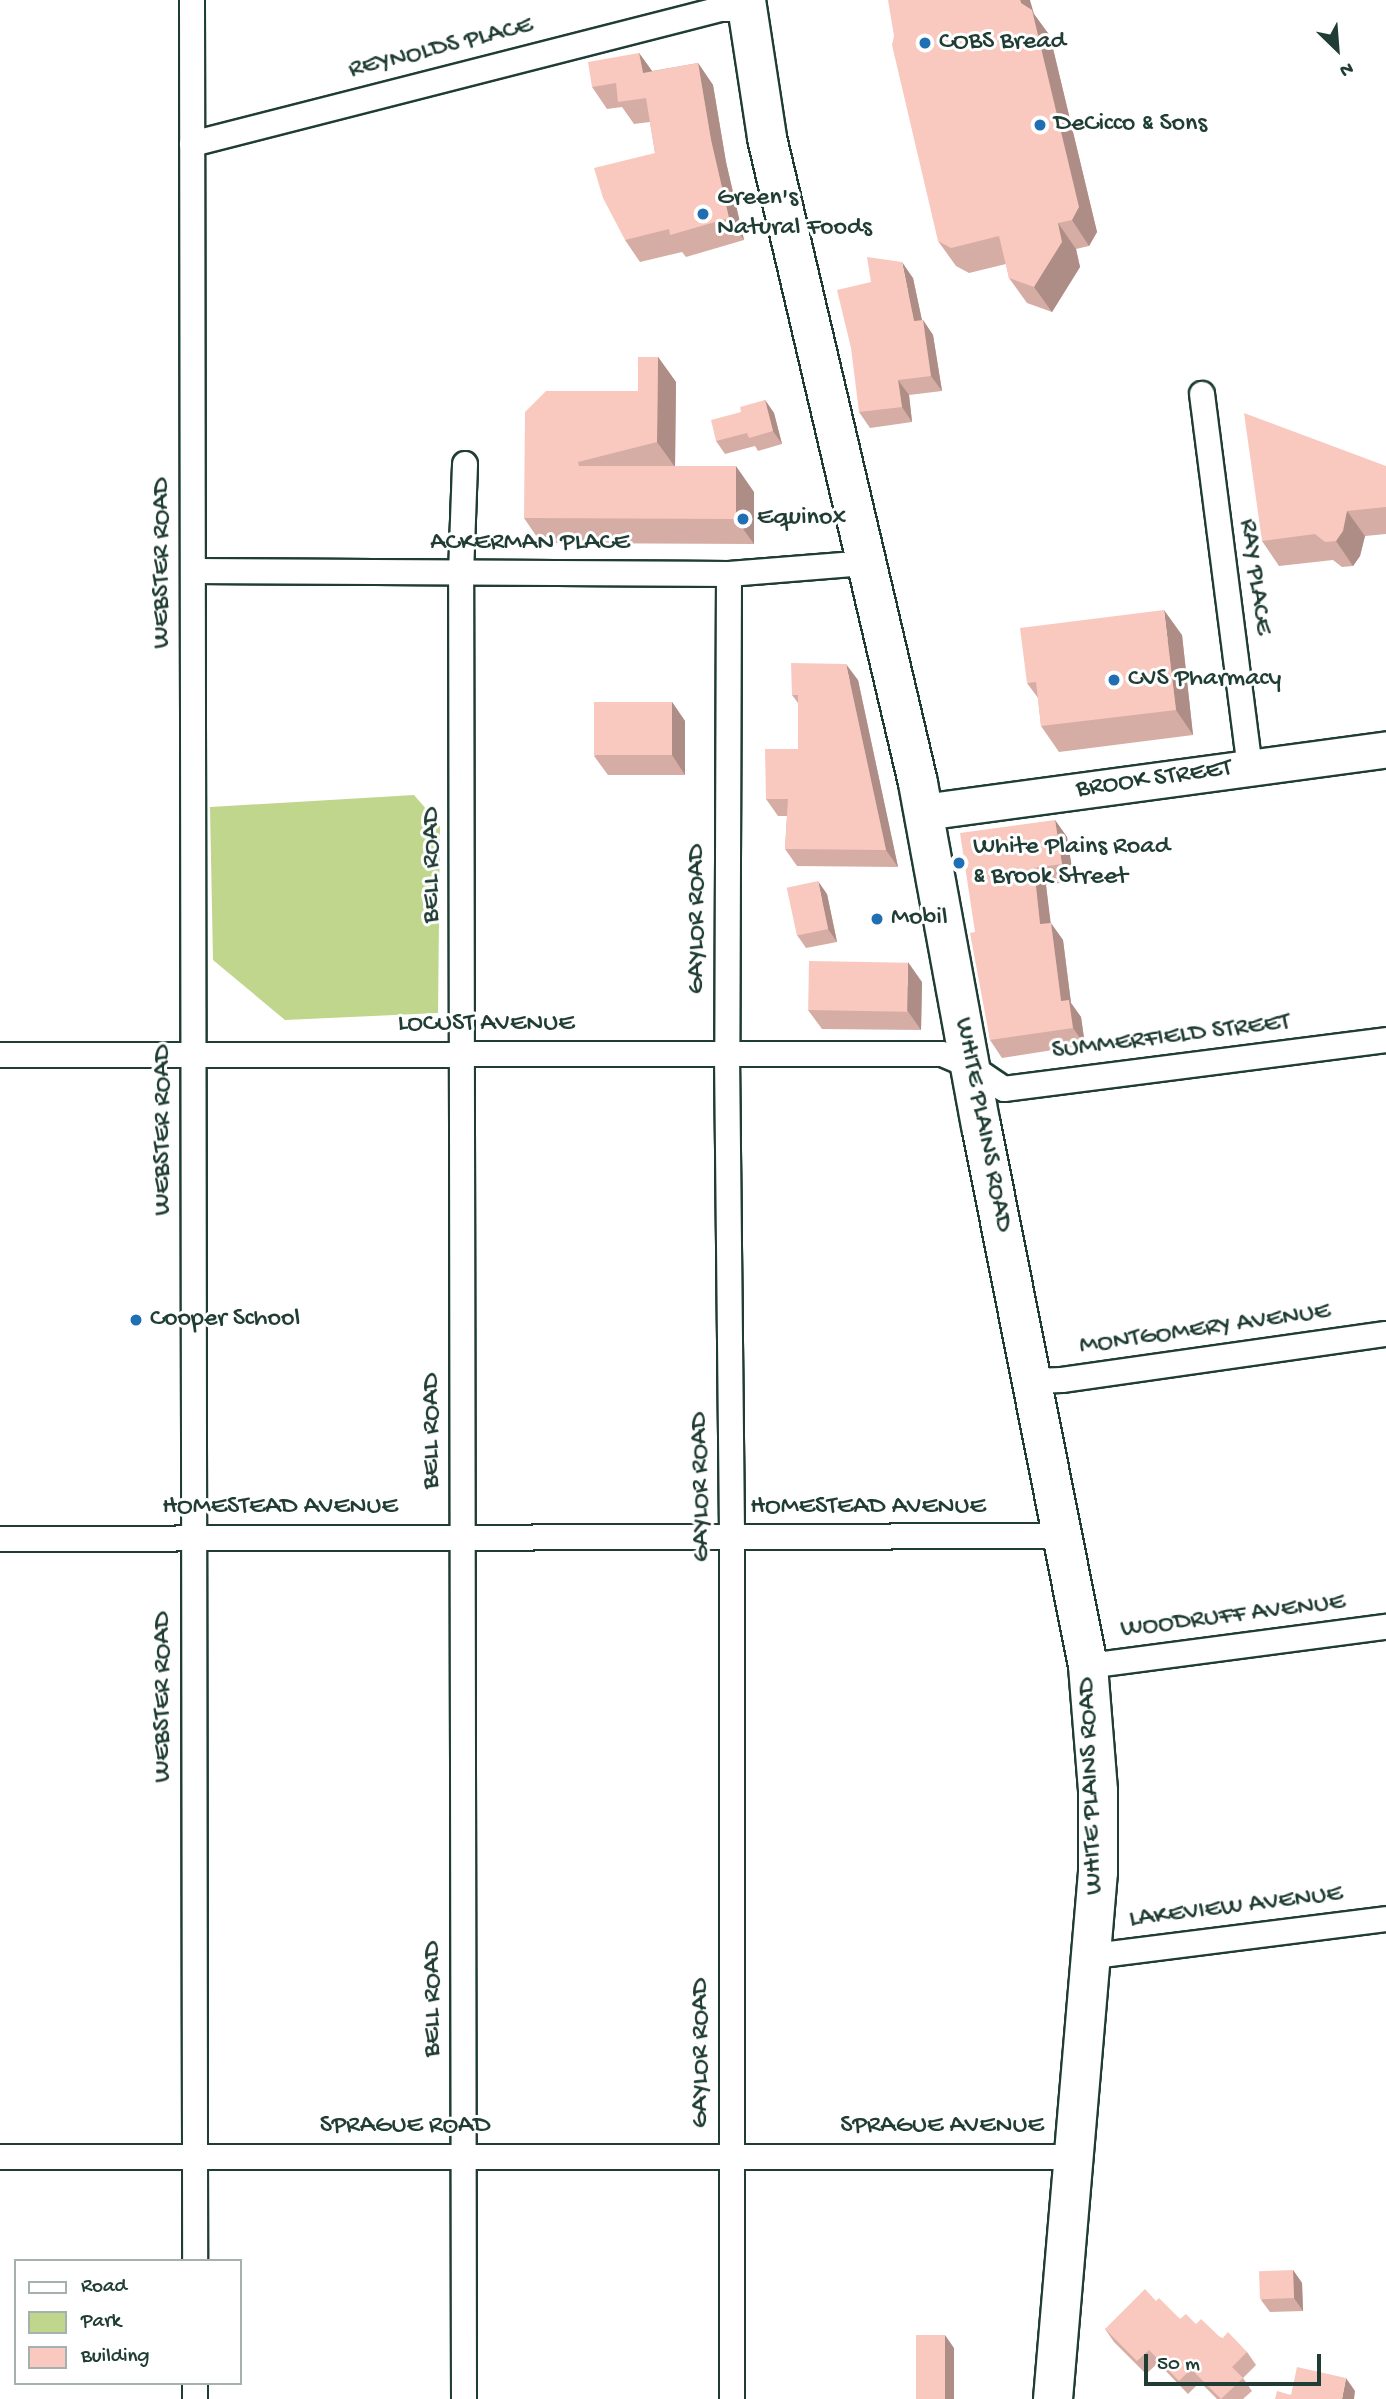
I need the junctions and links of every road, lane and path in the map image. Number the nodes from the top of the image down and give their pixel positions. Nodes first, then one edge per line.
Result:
1 (192, 0) edge
2 (746, 4) edge
3 (192, 144) junction
4 (1202, 394) dead end
5 (465, 464) dead end
6 (865, 563) junction
7 (193, 571) junction
8 (729, 573) junction
9 (461, 574) junction
10 (1386, 749) edge
11 (1250, 767) junction
12 (923, 812) junction
13 (1386, 1040) edge
14 (727, 1054) junction
15 (0, 1055) edge
16 (194, 1055) junction
17 (463, 1055) junction
18 (970, 1066) junction
19 (1386, 1334) edge
20 (1033, 1381) junction
21 (1064, 1536) junction
22 (732, 1537) junction
23 (463, 1538) junction
24 (0, 1539) edge
25 (194, 1539) junction
26 (1386, 1627) edge
27 (1088, 1666) junction
28 (1386, 1919) edge
29 (1094, 1956) junction
30 (732, 2155) junction
31 (464, 2156) junction
32 (810, 2156) joint
33 (0, 2157) edge
34 (195, 2157) junction
35 (1075, 2157) junction
36 (195, 2259) edge
37 (464, 2399) edge
38 (732, 2399) edge
39 (1053, 2399) edge

1 - 3 street, WEBSTER ROAD
2 - 3 street, REYNOLDS PLACE
2 - 6 main road, WHITE PLAINS ROAD
3 - 7 street, WEBSTER ROAD
4 - 11 street, RAY PLACE
5 - 9 street, BELL ROAD
6 - 8 street, ACKERMAN PLACE
6 - 12 main road, WHITE PLAINS ROAD
7 - 9 street, ACKERMAN PLACE
7 - 16 street, WEBSTER ROAD
8 - 9 street, ACKERMAN PLACE
8 - 14 street, GAYLOR ROAD
9 - 17 street, BELL ROAD
10 - 11 street, BROOK STREET
11 - 12 street, BROOK STREET
12 - 18 main road, WHITE PLAINS ROAD
13 - 18 street, SUMMERFIELD STREET
14 - 17 street, LOCUST AVENUE
14 - 18 street, LOCUST AVENUE
14 - 22 street, GAYLOR ROAD
15 - 16 street, LOCUST AVENUE
16 - 17 street, LOCUST AVENUE
16 - 25 street, WEBSTER ROAD
17 - 23 street, BELL ROAD
18 - 20 main road, WHITE PLAINS ROAD
19 - 20 street, MONTGOMERY AVENUE
20 - 21 main road, WHITE PLAINS ROAD
21 - 22 street, HOMESTEAD AVENUE
21 - 27 main road, WHITE PLAINS ROAD
22 - 23 street, HOMESTEAD AVENUE
22 - 30 street, GAYLOR ROAD
23 - 25 street, HOMESTEAD AVENUE
23 - 31 street, BELL ROAD
24 - 25 street, HOMESTEAD AVENUE
25 - 34 street, WEBSTER ROAD
26 - 27 street, WOODRUFF AVENUE
27 - 29 main road, WHITE PLAINS ROAD
28 - 29 street, LAKEVIEW AVENUE
29 - 35 main road, WHITE PLAINS ROAD
30 - 31 street, SPRAGUE ROAD
30 - 32 street, SPRAGUE ROAD
30 - 38 street, GAYLOR ROAD
31 - 34 street, SPRAGUE ROAD
31 - 37 street, BELL ROAD
32 - 35 street, SPRAGUE AVENUE
33 - 34 street, SPRAGUE ROAD
34 - 36 street, WEBSTER ROAD
35 - 39 main road, WHITE PLAINS ROAD

